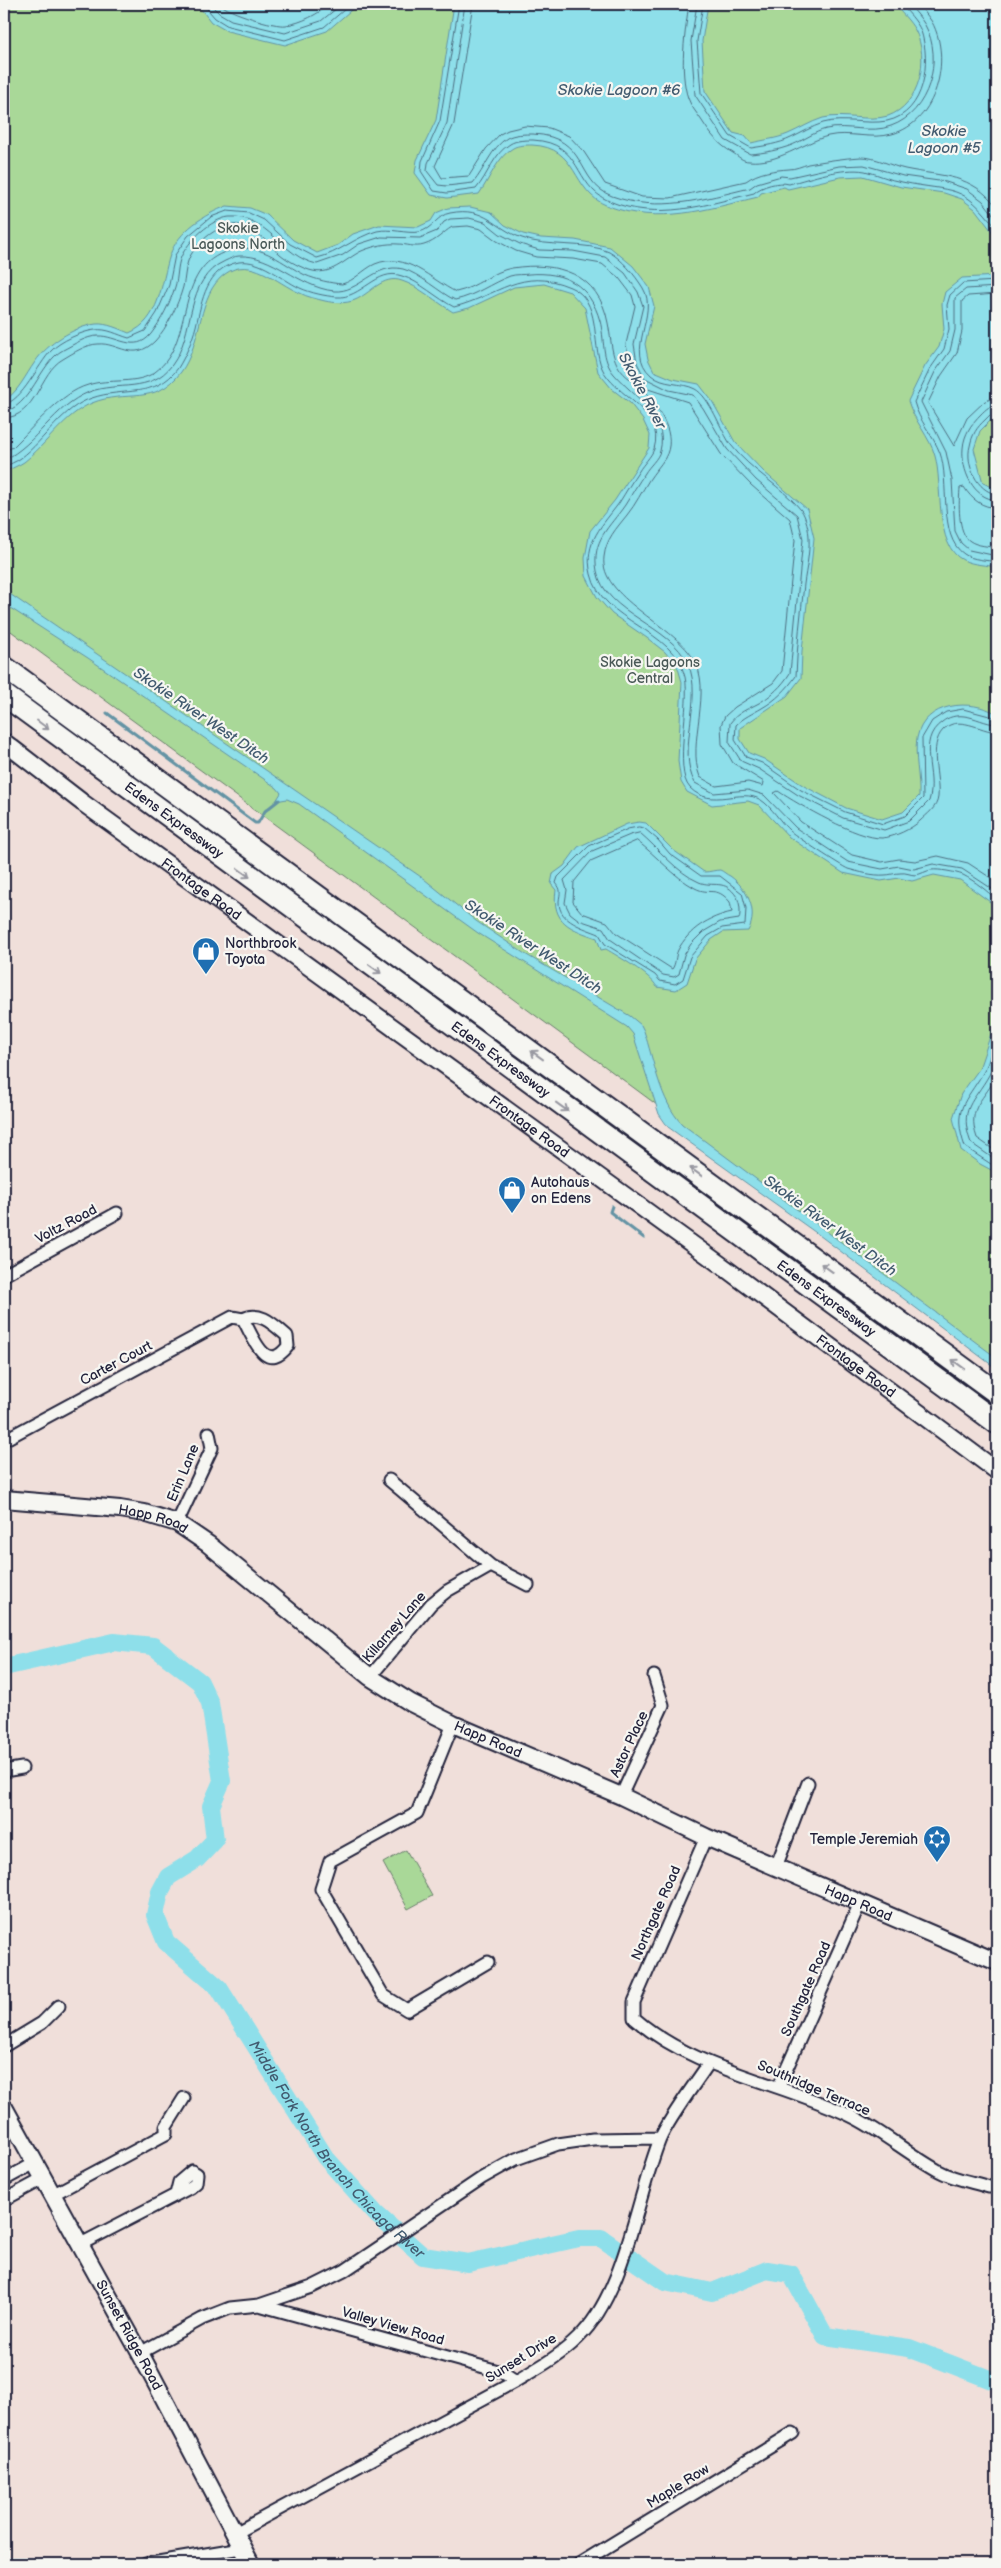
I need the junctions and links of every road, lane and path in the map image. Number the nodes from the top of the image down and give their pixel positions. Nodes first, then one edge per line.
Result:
1 (4, 667) edge
2 (4, 695) edge
3 (4, 742) edge
4 (117, 1214) dead end
5 (4, 1275) edge
6 (243, 1319) dead end
7 (997, 1393) edge
8 (997, 1423) edge
9 (209, 1433) dead end
10 (4, 1440) edge
11 (997, 1471) edge
12 (389, 1480) dead end
13 (5, 1497) edge
14 (177, 1523) junction
15 (491, 1566) junction
16 (528, 1585) dead end
17 (654, 1676) dead end
18 (370, 1677) junction
19 (453, 1724) junction
20 (22, 1768) dead end
21 (4, 1770) edge
22 (808, 1783) dead end
23 (622, 1796) junction
24 (706, 1836) junction
25 (776, 1866) junction
26 (860, 1904) junction
27 (488, 1962) dead end
28 (997, 1962) edge
29 (634, 2002) joint
30 (59, 2006) dead end
31 (4, 2046) edge
32 (709, 2063) junction
33 (779, 2086) junction
34 (184, 2098) dead end
35 (4, 2107) edge
36 (660, 2138) junction
37 (35, 2163) junction
38 (43, 2179) junction
39 (4, 2180) edge
40 (997, 2187) edge
41 (176, 2194) dead end
42 (52, 2195) junction
43 (4, 2200) edge
44 (80, 2245) junction
45 (259, 2305) junction
46 (140, 2353) junction
47 (516, 2381) junction
48 (793, 2433) dead end
49 (235, 2533) junction
50 (242, 2548) junction
51 (146, 2564) edge
52 (251, 2564) edge
53 (579, 2564) edge

7 -> 1 highway, Edens Expressway
2 -> 8 highway, Edens Expressway
3 - 11 street, Frontage Road
4 - 5 street, Voltz Road
6 - 10 street, Carter Court
9 - 14 street, Erin Lane
12 - 15 street
13 - 14 street, Happ Road
14 - 18 street, Happ Road
15 - 16 street
15 - 18 street, Killarney Lane
17 - 23 street, Astor Place
18 - 19 street, Happ Road
19 - 23 street, Happ Road
19 - 27 street
20 - 21 street
22 - 25 street
23 - 24 street, Happ Road
24 - 25 street, Happ Road
24 - 29 street, Northgate Road
25 - 26 street, Happ Road
26 - 28 street, Happ Road
26 - 33 street, Southgate Road
29 - 32 street, Southridge Terrace
30 - 31 street
32 - 33 street, Southridge Terrace
32 - 36 street, Sunset Drive
33 - 40 street, Southridge Terrace
34 - 42 street
35 - 37 street, Sunset Ridge Road
36 - 45 street
36 - 47 street, Sunset Drive
37 - 38 street, Sunset Ridge Road
37 - 39 street
38 - 42 street, Sunset Ridge Road
38 - 43 street
41 - 44 street
42 - 44 street, Sunset Ridge Road
44 - 46 street, Sunset Ridge Road
45 - 46 street
45 - 47 street, Valley View Road
46 - 49 street, Sunset Ridge Road
47 - 49 street, Sunset Drive
48 - 53 street, Maple Row
49 - 50 street, Sunset Ridge Road
50 - 51 street
50 - 52 street, Sunset Ridge Road

